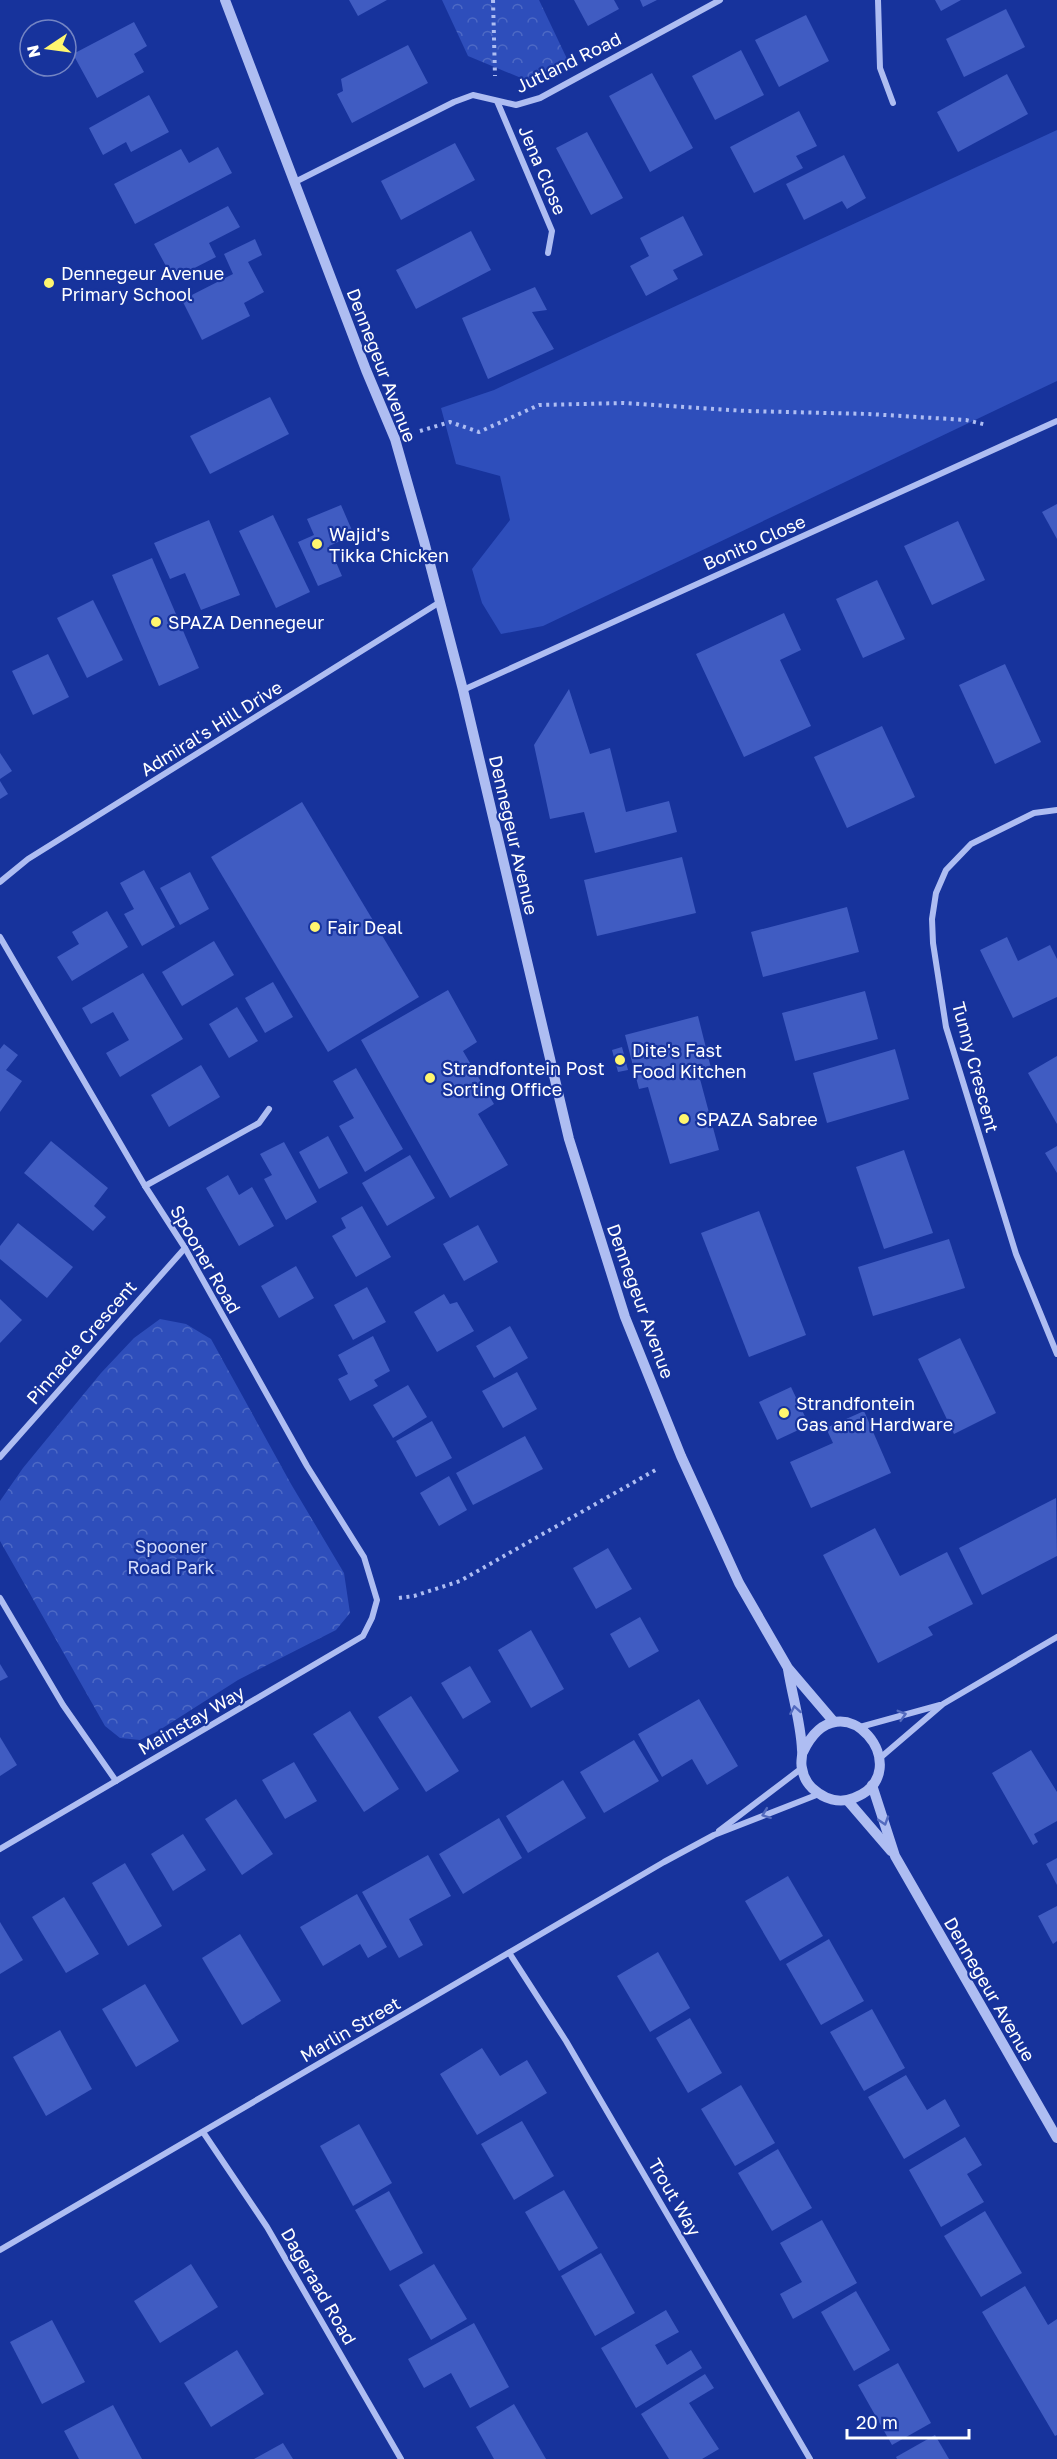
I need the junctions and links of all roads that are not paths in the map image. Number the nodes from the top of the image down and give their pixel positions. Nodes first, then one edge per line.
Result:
1 (225, 0) edge
2 (720, 0) edge
3 (878, 0) edge
4 (497, 100) junction
5 (893, 103) dead end
6 (295, 182) junction
7 (548, 253) dead end
8 (1057, 421) edge
9 (441, 602) junction
10 (463, 690) junction
11 (1057, 810) edge
12 (0, 882) edge
13 (0, 938) edge
14 (269, 1109) dead end
15 (145, 1186) junction
16 (185, 1248) junction
17 (1057, 1354) edge
18 (0, 1457) edge
19 (0, 1598) edge
20 (377, 1600) joint
21 (1057, 1637) edge
22 (788, 1668) junction
23 (943, 1704) junction
24 (834, 1722) junction
25 (860, 1727) junction
26 (803, 1752) junction
27 (880, 1758) junction
28 (802, 1768) junction
29 (116, 1781) junction
30 (873, 1785) junction
31 (819, 1794) junction
32 (848, 1801) junction
33 (714, 1835) junction
34 (0, 1849) edge
35 (895, 1856) junction
36 (510, 1954) junction
37 (203, 2132) junction
38 (1057, 2138) edge
39 (0, 2250) edge
40 (402, 2459) edge
41 (810, 2459) edge

1 - 6 street, Dennegeur Avenue
2 - 4 street, Jutland Road
3 - 5 street
4 - 6 street, Jutland Road
4 - 7 street, Jena Close
6 - 9 street, Dennegeur Avenue
8 - 10 street, Bonito Close
9 - 10 street, Dennegeur Avenue
9 - 12 street, Admiral's Hill Drive
10 - 22 street, Dennegeur Avenue
11 - 17 street, Tunny Crescent
13 - 15 street, Spooner Road
14 - 15 street
15 - 16 street, Spooner Road
16 - 18 street, Pinnacle Crescent
16 - 20 street, Spooner Road
19 - 29 street
20 - 29 street, Mainstay Way
21 - 23 street
22 - 24 street, Dennegeur Avenue
26 -> 22 street, Dennegeur Avenue
25 -> 23 street
23 - 27 street
24 - 25 street
24 - 26 street
25 - 27 street
26 - 28 street
27 - 30 street
28 - 31 street
28 - 33 street, Marlin Street
29 - 34 street, Mainstay Way
30 - 32 street
30 -> 35 street, Dennegeur Avenue
31 - 32 street
31 -> 33 street, Marlin Street
32 - 35 street, Dennegeur Avenue
33 - 36 street, Marlin Street
35 - 38 street, Dennegeur Avenue
36 - 37 street, Marlin Street
36 - 41 street, Trout Way
37 - 39 street, Marlin Street
37 - 40 street, Dageraad Road

